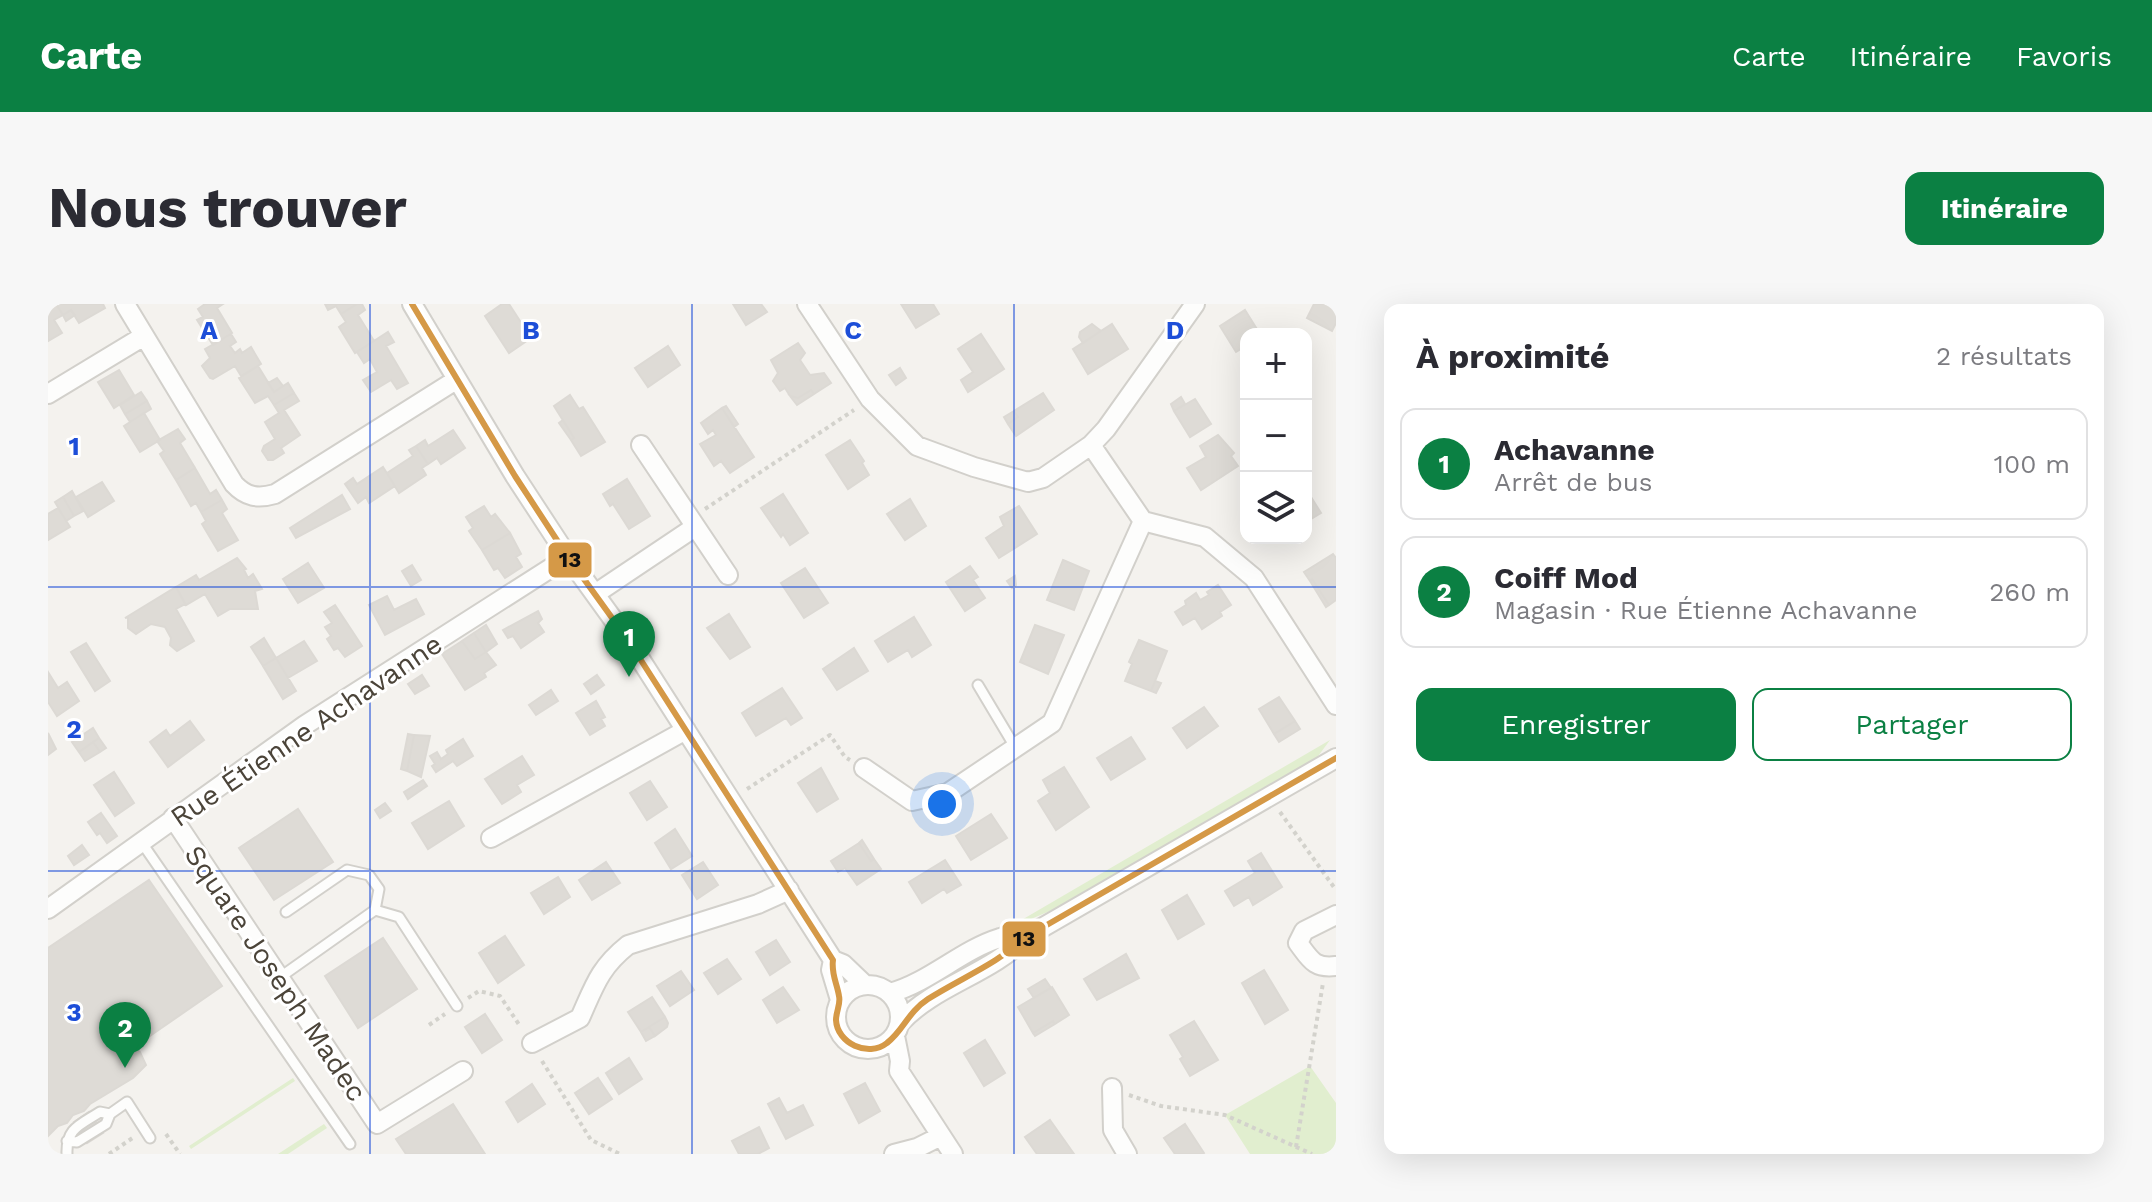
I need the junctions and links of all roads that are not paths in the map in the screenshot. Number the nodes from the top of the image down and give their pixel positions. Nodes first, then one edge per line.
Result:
1 (125, 304) edge
2 (807, 304) edge
3 (1195, 304) edge
4 (415, 305) edge
5 (144, 336) junction
6 (456, 380) junction
7 (48, 394) edge
8 (641, 445) dead end
9 (1091, 445) junction
10 (1143, 521) junction
11 (692, 523) junction
12 (568, 557) junction
13 (728, 575) dead end
14 (595, 594) junction
15 (978, 685) dead end
16 (1336, 705) edge
17 (686, 730) junction
18 (1015, 747) junction
19 (1336, 758) edge
20 (864, 768) road end
21 (173, 818) junction
22 (491, 838) dead end
23 (142, 843) junction
24 (789, 890) junction
25 (48, 909) edge
26 (375, 910) junction
27 (286, 912) dead end
28 (1336, 915) edge
29 (1026, 937) junction
30 (833, 960) junction
31 (1329, 967) edge
32 (279, 978) junction
33 (865, 985) junction
34 (890, 993) junction
35 (840, 1000) junction
36 (457, 1006) road end
37 (898, 1029) junction
38 (532, 1043) road end
39 (875, 1049) junction
40 (898, 1068) junction
41 (463, 1071) dead end
42 (1112, 1088) road end
43 (941, 1136) junction
44 (150, 1138) dead end
45 (350, 1144) dead end
46 (67, 1154) edge
47 (894, 1154) edge
48 (953, 1154) edge
49 (1127, 1154) edge

1 - 5 street
2 - 9 street
3 - 9 street
4 - 6 street
5 - 6 street
5 - 7 street
6 - 12 street
8 - 11 street
9 - 10 street
10 - 16 street
10 - 18 street
11 - 13 street
11 - 14 street
12 - 14 street
12 - 21 street, Rue Étienne Achavanne
14 - 17 street
15 - 18 lane
17 - 22 street
17 - 24 street
18 - 20 street
19 - 29 street
21 - 23 street, Rue Étienne Achavanne
21 - 32 street, Square Joseph Madec
23 - 25 street, Rue Étienne Achavanne
23 - 45 lane
24 - 30 street
24 - 38 street
26 - 27 lane
26 - 32 lane
26 - 36 lane
28 - 31 street
29 - 34 street
29 - 37 street
30 - 33 street
30 - 35 street
32 - 41 street, Square Joseph Madec
33 - 34 street
33 - 35 street
34 - 37 street
35 - 39 street
37 - 39 street
37 - 40 street
39 - 40 street
40 - 43 street
42 - 49 street
43 - 47 street
43 - 48 street
44 - 46 lane

